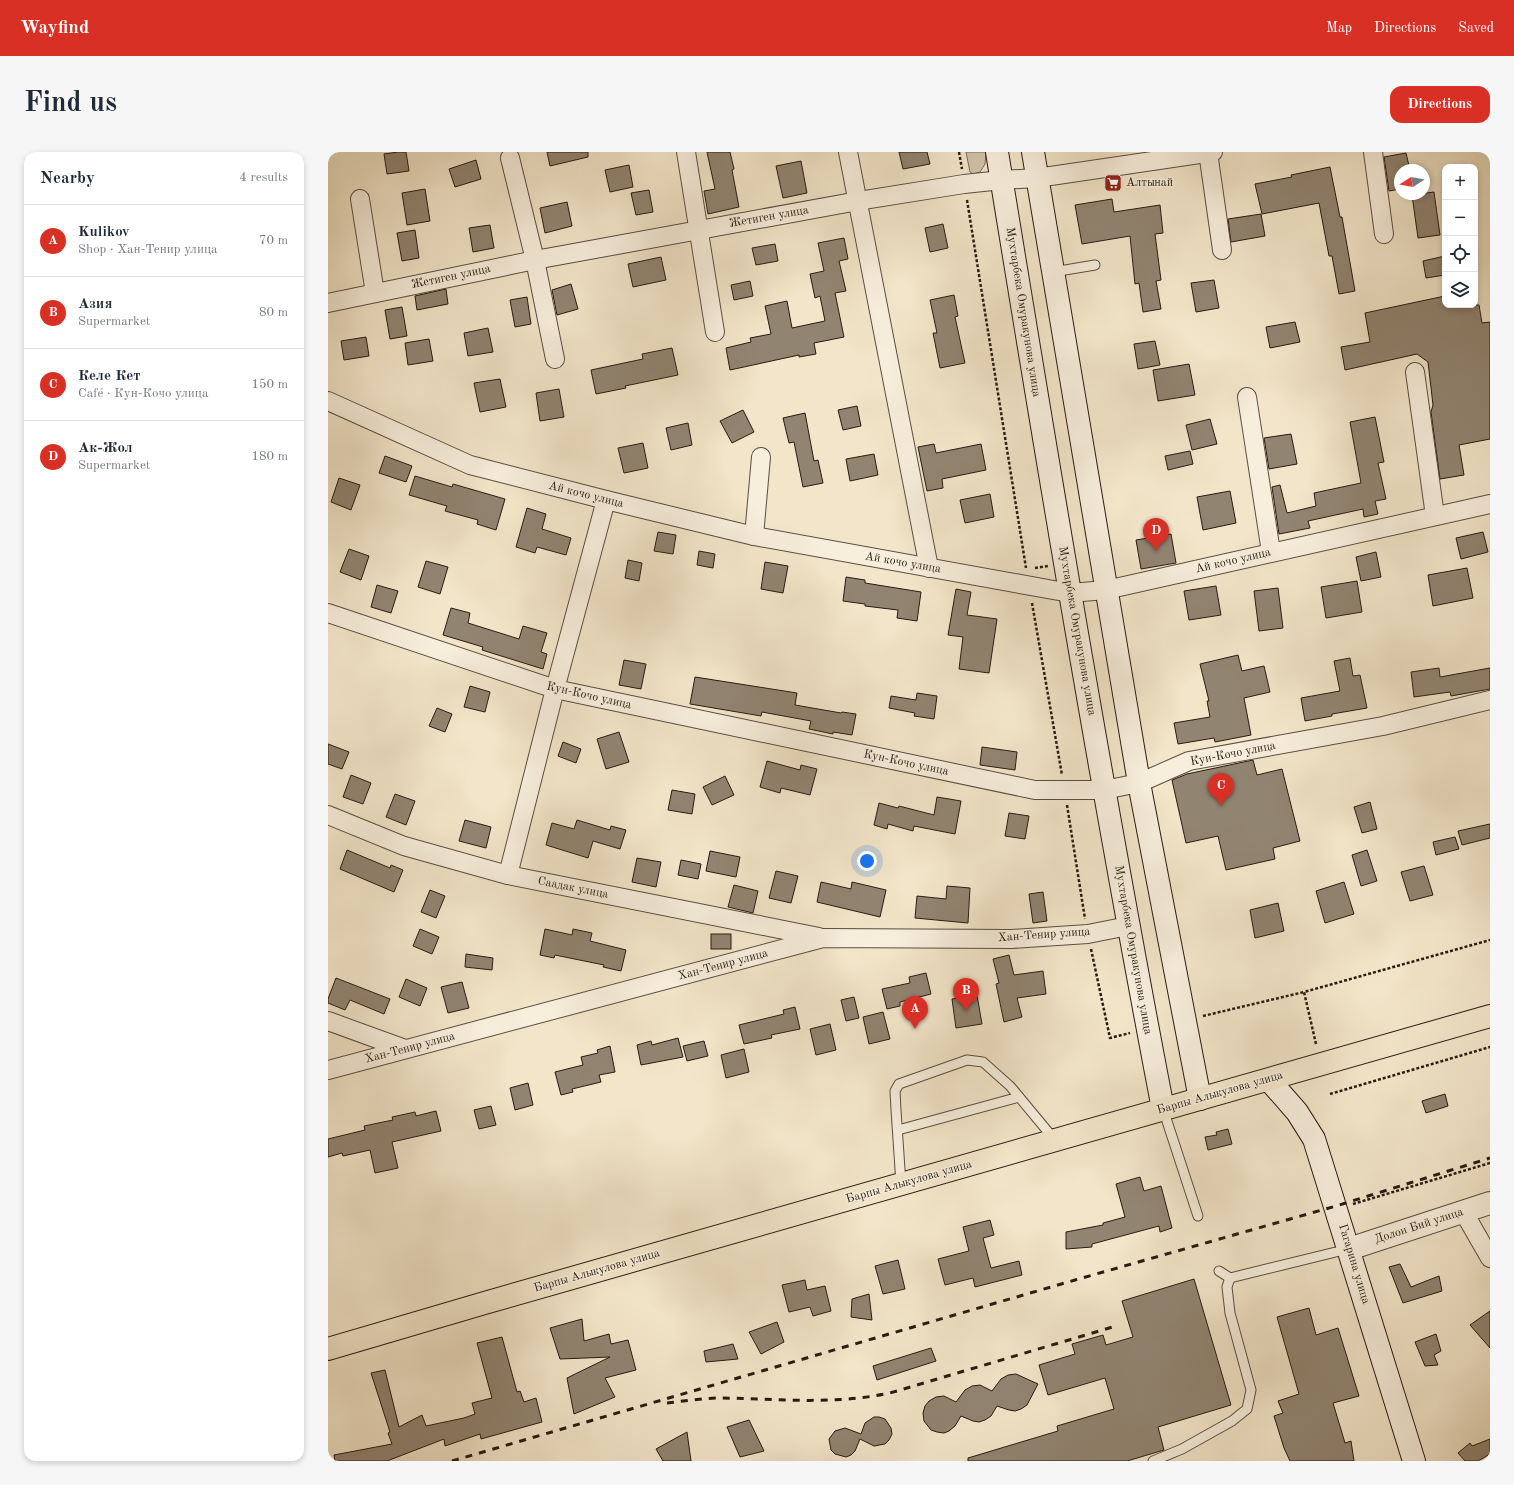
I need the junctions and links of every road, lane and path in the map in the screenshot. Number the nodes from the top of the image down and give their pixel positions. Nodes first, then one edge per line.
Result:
1 (686, 152) edge
2 (848, 152) edge
3 (959, 152) edge
4 (997, 152) edge
5 (1033, 152) edge
6 (1210, 152) edge
7 (1373, 152) edge
8 (510, 158) dead end
9 (1037, 178) junction
10 (1002, 180) junction
11 (964, 184) junction
12 (360, 199) dead end
13 (858, 201) junction
14 (699, 230) junction
15 (1384, 234) dead end
16 (1222, 250) dead end
17 (534, 260) junction
18 (1095, 265) dead end
19 (1053, 272) junction
20 (375, 293) junction
21 (328, 303) edge
22 (714, 332) dead end
23 (555, 359) dead end
24 (1415, 372) dead end
25 (1248, 397) dead end
26 (328, 401) edge
27 (761, 457) dead end
28 (606, 500) junction
29 (1490, 504) edge
30 (1435, 516) junction
31 (754, 536) junction
32 (1271, 552) junction
33 (1048, 566) dead end
34 (929, 568) junction
35 (1028, 578) junction
36 (1106, 590) junction
37 (1070, 594) junction
38 (328, 613) edge
39 (555, 689) junction
40 (1490, 700) edge
41 (1139, 783) junction
42 (1104, 790) junction
43 (1065, 791) junction
44 (328, 815) edge
45 (508, 875) junction
46 (1128, 926) junction
47 (1088, 934) junction
48 (823, 938) junction
49 (1490, 940) edge
50 (1304, 992) junction
51 (1490, 1016) edge
52 (1200, 1017) dead end
53 (328, 1021) edge
54 (1130, 1033) dead end
55 (1316, 1044) dead end
56 (1490, 1047) edge
57 (405, 1049) junction
58 (328, 1070) edge
59 (1269, 1080) junction
60 (1330, 1094) dead end
61 (1019, 1097) junction
62 (1200, 1099) junction
63 (1163, 1109) junction
64 (898, 1130) junction
65 (1055, 1140) junction
66 (1490, 1163) edge
67 (901, 1184) junction
68 (1490, 1203) edge
69 (1337, 1209) junction
70 (1463, 1211) junction
71 (1198, 1216) dead end
72 (1349, 1249) junction
73 (1490, 1258) edge
74 (1219, 1271) dead end
75 (1230, 1278) junction
76 (328, 1349) edge
77 (1153, 1461) edge
78 (1414, 1461) edge

1 - 14 street
2 - 13 street
3 - 11 path
4 - 10 main road, Мухтарбека Омуракунова улица
5 - 9 main road
6 - 9 street, Жетиген улица
6 - 16 street
7 - 15 street
8 - 17 street
9 - 10 street, Жетиген улица
9 - 19 main road
10 - 11 street, Жетиген улица
10 - 37 main road, Мухтарбека Омуракунова улица
11 - 13 street, Жетиген улица
11 - 35 path
12 - 20 street
13 - 14 street, Жетиген улица
13 - 34 street
14 - 17 street, Жетиген улица
14 - 22 street
17 - 20 street, Жетиген улица
17 - 23 street
18 - 19 lane
19 - 36 main road
20 - 21 street, Жетиген улица
24 - 30 street
25 - 32 street
26 - 28 street, Ай кочо улица
27 - 31 street
28 - 31 street, Ай кочо улица
28 - 39 street
29 - 30 street, Ай кочо улица
30 - 32 street, Ай кочо улица
31 - 34 street, Ай кочо улица
32 - 36 street, Ай кочо улица
33 - 35 path
34 - 35 street, Ай кочо улица
35 - 37 street, Ай кочо улица
35 - 43 path
36 - 37 street, Ай кочо улица
36 - 41 main road
37 - 42 main road, Мухтарбека Омуракунова улица
38 - 39 street, Кун-Кочо улица
39 - 43 street, Кун-Кочо улица
39 - 45 street
40 - 41 street, Кун-Кочо улица
41 - 42 street, Кун-Кочо улица
41 - 62 main road
42 - 43 street, Кун-Кочо улица
42 - 46 main road, Мухтарбека Омуракунова улица
43 - 47 path
44 - 45 street, Саадак улица
45 - 48 street, Саадак улица
46 - 47 street, Хан-Тенир улица
46 - 63 main road, Мухтарбека Омуракунова улица
47 - 48 street, Хан-Тенир улица
47 - 54 path
48 - 57 street, Хан-Тенир улица
49 - 50 path
50 - 52 path
50 - 55 path
51 - 59 main road, Барпы Алыкулова улица
53 - 57 street
56 - 60 path
57 - 58 street, Хан-Тенир улица
59 - 62 main road, Барпы Алыкулова улица
59 - 69 main road, Гагарина улица
61 - 64 lane
61 - 64 lane
61 - 65 lane
62 - 63 main road, Барпы Алыкулова улица
63 - 65 main road, Барпы Алыкулова улица
63 - 71 lane
64 - 67 lane
65 - 67 main road, Барпы Алыкулова улица
66 - 69 path
67 - 76 main road, Барпы Алыкулова улица
68 - 70 main road, Долон Бий улица
69 - 72 main road, Гагарина улица
70 - 72 main road, Долон Бий улица
70 - 73 street
72 - 75 lane
72 - 78 main road, Гагарина улица
74 - 75 lane
75 - 77 lane

